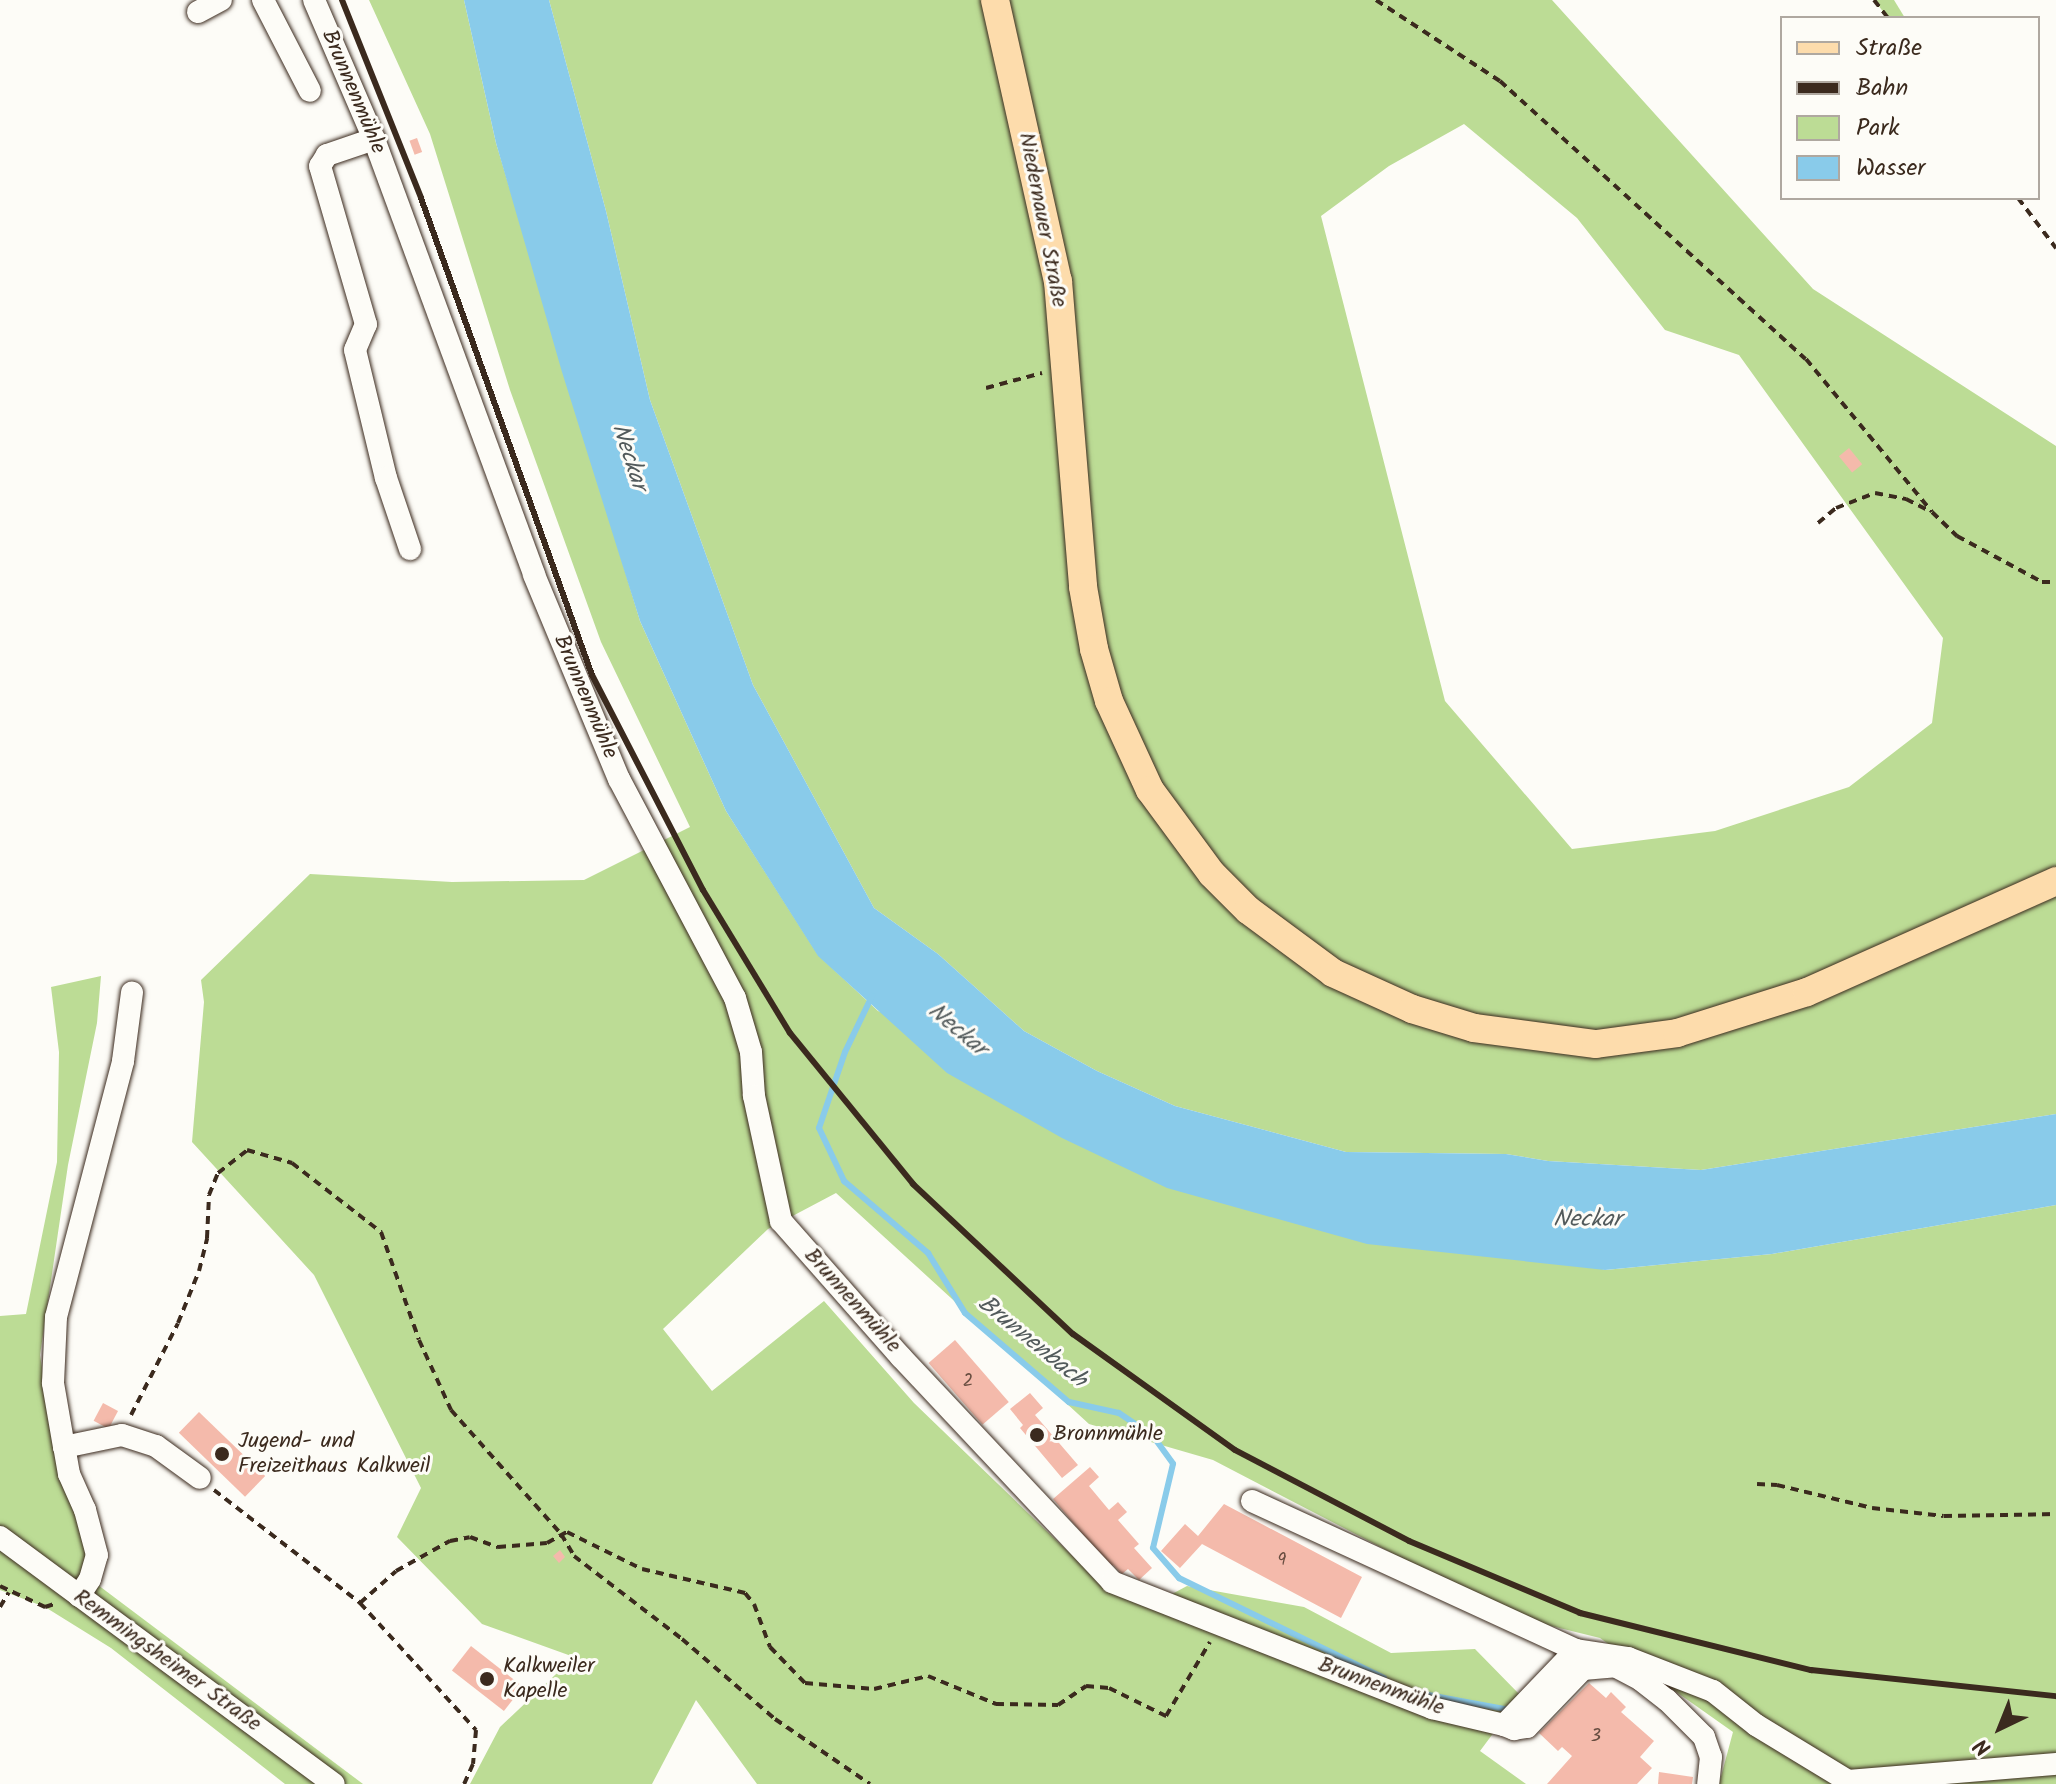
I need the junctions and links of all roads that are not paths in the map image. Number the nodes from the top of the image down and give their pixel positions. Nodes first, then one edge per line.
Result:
1 (221, 0) edge
2 (263, 0) edge
3 (314, 0) edge
4 (995, 0) edge
5 (198, 12) dead end
6 (310, 91) dead end
7 (374, 139) junction
8 (410, 549) dead end
9 (2056, 881) edge
10 (132, 993) dead end
11 (64, 1447) junction
12 (200, 1478) road end
13 (1252, 1501) dead end
14 (0, 1537) edge
15 (79, 1596) junction
16 (1576, 1650) junction
17 (1504, 1725) junction
18 (2056, 1764) edge
19 (334, 1784) edge
20 (1708, 1784) edge

1 - 5 street
2 - 6 street
3 - 7 street, Brunnenmühle
4 - 9 main road, Niedernauer Straße
7 - 8 street
7 - 17 street, Brunnenmühle
10 - 11 street
11 - 12 street
11 - 15 street
13 - 16 street
14 - 15 street, Remmingsheimer Straße
15 - 19 street, Remmingsheimer Straße
16 - 17 street
16 - 18 street
17 - 20 street

